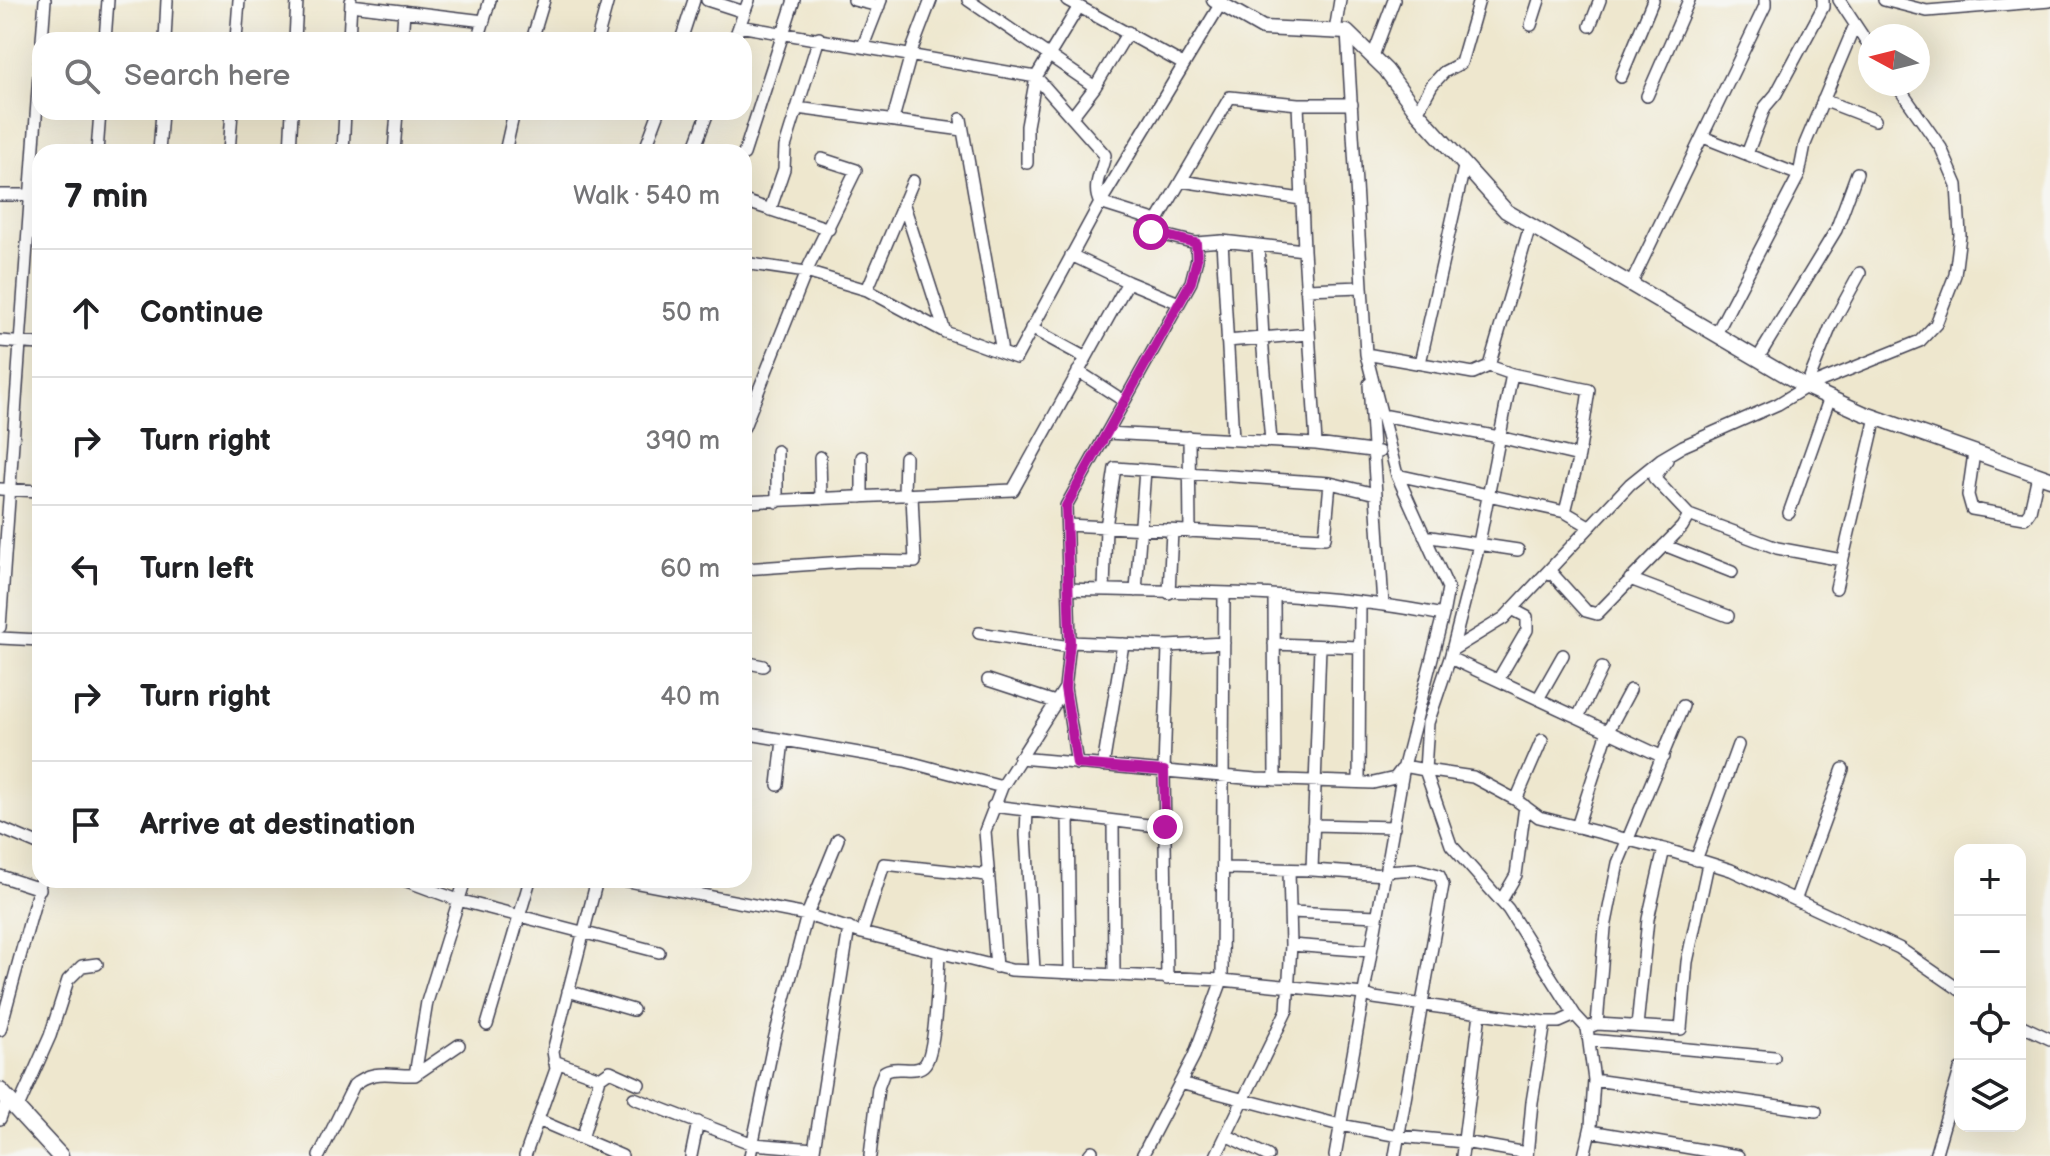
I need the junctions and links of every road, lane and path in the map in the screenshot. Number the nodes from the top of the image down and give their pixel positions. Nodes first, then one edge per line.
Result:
1 (45, 0) edge
2 (108, 0) edge
3 (167, 0) edge
4 (239, 0) edge
5 (297, 0) edge
6 (490, 0) edge
7 (544, 0) edge
8 (608, 0) edge
9 (694, 0) edge
10 (707, 0) edge
11 (749, 0) edge
12 (794, 0) edge
13 (854, 0) edge
14 (931, 0) edge
15 (968, 0) edge
16 (1067, 0) edge
17 (1340, 0) edge
18 (1394, 0) edge
19 (1479, 0) edge
20 (1539, 0) edge
21 (1600, 0) edge
22 (1653, 0) edge
23 (1689, 0) edge
24 (1765, 0) edge
25 (1823, 0) edge
26 (1839, 0) edge
27 (1884, 0) edge
28 (2050, 1) edge
29 (351, 2) edge
30 (1217, 2) edge
31 (880, 3) edge
32 (1998, 3) edge
33 (1922, 5) edge
34 (1949, 5) edge
35 (1078, 8) junction
36 (404, 11) junction
37 (744, 12) junction
38 (484, 21) junction
39 (1531, 25) dead end
40 (1855, 25) junction
41 (739, 26) junction
42 (1590, 26) dead end
43 (1858, 29) edge
44 (1341, 31) junction
45 (43, 32) edge
46 (106, 32) edge
47 (165, 32) edge
48 (237, 32) edge
49 (295, 32) edge
50 (349, 32) edge
51 (403, 32) edge
52 (481, 32) edge
53 (534, 32) edge
54 (599, 32) edge
55 (684, 32) edge
56 (737, 32) edge
57 (1128, 32) junction
58 (783, 33) junction
59 (819, 38) junction
60 (863, 46) junction
61 (911, 53) junction
62 (1048, 55) junction
63 (1373, 56) junction
64 (1183, 64) junction
65 (1036, 77) junction
66 (1621, 77) dead end
67 (1095, 87) junction
68 (1647, 96) dead end
69 (1904, 96) edge
70 (1823, 100) junction
71 (1298, 104) junction
72 (1352, 104) junction
73 (797, 108) junction
74 (1417, 112) junction
75 (1072, 117) junction
76 (893, 119) junction
77 (38, 120) edge
78 (99, 120) edge
79 (161, 120) edge
80 (231, 120) edge
81 (292, 120) edge
82 (345, 120) edge
83 (396, 120) edge
84 (512, 120) edge
85 (656, 120) edge
86 (705, 120) edge
87 (1875, 120) dead end
88 (1703, 137) junction
89 (37, 144) edge
90 (98, 144) edge
91 (160, 144) edge
92 (230, 144) edge
93 (290, 144) edge
94 (343, 144) edge
95 (395, 144) edge
96 (507, 144) edge
97 (647, 144) edge
98 (696, 144) edge
99 (747, 144) edge
100 (1747, 154) junction
101 (822, 159) dead end
102 (1027, 163) dead end
103 (1464, 167) junction
104 (1857, 173) dead end
105 (1799, 175) junction
106 (913, 181) dead end
107 (1181, 181) junction
108 (0, 195) edge
109 (32, 195) edge
110 (1301, 199) junction
111 (903, 202) junction
112 (1100, 203) junction
113 (752, 204) edge
114 (770, 210) junction
115 (1157, 221) junction
116 (1530, 226) junction
117 (32, 229) edge
118 (829, 229) junction
119 (1222, 241) junction
120 (1196, 243) junction
121 (1258, 245) junction
122 (1304, 250) junction
123 (1071, 255) junction
124 (752, 267) edge
125 (806, 272) junction
126 (1860, 273) dead end
127 (1128, 282) junction
128 (1631, 284) junction
129 (1362, 287) junction
130 (1306, 289) junction
131 (867, 290) junction
132 (1179, 303) junction
133 (1031, 328) junction
134 (945, 332) junction
135 (1309, 334) junction
136 (1716, 334) junction
137 (1262, 338) junction
138 (0, 341) edge
139 (1227, 341) junction
140 (22, 342) junction
141 (32, 343) edge
142 (1002, 352) junction
143 (1366, 354) junction
144 (1086, 358) junction
145 (1758, 358) junction
146 (1420, 363) junction
147 (1489, 366) junction
148 (1078, 371) junction
149 (1512, 374) junction
150 (1806, 387) junction
151 (1830, 397) junction
152 (1124, 401) junction
153 (752, 407) edge
154 (1382, 415) junction
155 (1876, 417) junction
156 (1107, 433) junction
157 (1189, 437) junction
158 (1499, 437) junction
159 (1233, 439) junction
160 (1271, 441) junction
161 (1316, 444) junction
162 (777, 451) dead end
163 (1374, 451) junction
164 (1391, 453) junction
165 (1672, 453) junction
166 (1974, 453) junction
167 (1579, 456) junction
168 (820, 457) dead end
169 (862, 457) dead end
170 (905, 457) dead end
171 (1145, 470) junction
172 (1190, 473) junction
173 (1397, 475) junction
174 (2044, 477) edge
175 (1330, 483) junction
176 (5, 490) edge
177 (32, 491) edge
178 (1376, 494) junction
179 (1488, 494) junction
180 (908, 495) junction
181 (862, 497) junction
182 (821, 499) junction
183 (752, 502) edge
184 (777, 502) junction
185 (1565, 512) junction
186 (1789, 513) dead end
187 (1689, 515) junction
188 (1067, 525) junction
189 (1589, 526) junction
190 (1106, 527) junction
191 (1139, 529) junction
192 (1172, 531) junction
193 (1190, 532) junction
194 (1424, 536) junction
195 (1478, 544) junction
196 (1664, 545) junction
197 (1518, 550) dead end
198 (1842, 560) junction
199 (752, 568) edge
200 (1549, 570) junction
201 (1732, 572) dead end
202 (1630, 579) junction
203 (1836, 588) dead end
204 (1069, 589) junction
205 (1104, 590) junction
206 (1136, 591) junction
207 (1169, 593) junction
208 (1224, 594) junction
209 (1274, 596) junction
210 (1360, 603) junction
211 (1383, 605) junction
212 (1512, 609) junction
213 (1443, 615) junction
214 (1728, 616) dead end
215 (0, 627) edge
216 (979, 633) dead end
217 (0, 638) edge
218 (32, 640) edge
219 (1224, 643) junction
220 (1123, 644) junction
221 (1274, 644) junction
222 (1070, 645) junction
223 (1168, 646) junction
224 (1320, 646) junction
225 (1360, 647) junction
226 (1451, 654) junction
227 (1563, 655) dead end
228 (752, 664) edge
229 (763, 666) dead end
230 (1602, 668) dead end
231 (988, 680) dead end
232 (1498, 680) junction
233 (1065, 688) junction
234 (1630, 690) dead end
235 (1538, 699) junction
236 (1055, 702) junction
237 (1683, 706) dead end
238 (1578, 717) junction
239 (1608, 731) junction
240 (752, 734) edge
241 (783, 740) junction
242 (1542, 740) dead end
243 (1738, 745) dead end
244 (1663, 757) junction
245 (1019, 758) junction
246 (1077, 764) junction
247 (1103, 766) junction
248 (1404, 766) junction
249 (1843, 769) dead end
250 (1425, 770) junction
251 (1164, 771) junction
252 (1224, 775) junction
253 (1275, 780) junction
254 (1317, 781) junction
255 (1359, 782) junction
256 (778, 785) dead end
257 (1002, 787) junction
258 (1521, 803) junction
259 (993, 806) junction
260 (1027, 810) junction
261 (1068, 815) junction
262 (1113, 821) junction
263 (1313, 825) junction
264 (1165, 827) junction
265 (1394, 827) junction
266 (1577, 827) junction
267 (0, 828) edge
268 (838, 839) dead end
269 (1626, 840) junction
270 (32, 842) edge
271 (1664, 849) junction
272 (1702, 862) junction
273 (1224, 868) junction
274 (1312, 870) junction
275 (1289, 871) junction
276 (1386, 873) junction
277 (987, 875) junction
278 (0, 876) edge
279 (32, 882) edge
280 (39, 888) edge
281 (436, 888) edge
282 (462, 888) edge
283 (528, 888) edge
284 (595, 888) edge
285 (665, 888) edge
286 (1796, 898) junction
287 (458, 900) junction
288 (1501, 901) junction
289 (1291, 912) junction
290 (807, 915) junction
291 (519, 916) junction
292 (1377, 916) junction
293 (849, 928) junction
294 (583, 933) junction
295 (862, 933) junction
296 (1291, 945) junction
297 (1371, 951) junction
298 (659, 952) dead end
299 (939, 953) junction
300 (97, 964) dead end
301 (996, 967) junction
302 (1034, 970) junction
303 (1070, 972) junction
304 (1114, 975) junction
305 (1167, 979) junction
306 (1222, 980) junction
307 (1289, 988) junction
308 (1957, 988) edge
309 (568, 991) junction
310 (1363, 994) junction
311 (1423, 1005) junction
312 (633, 1010) dead end
313 (1480, 1013) junction
314 (1575, 1015) junction
315 (1545, 1022) junction
316 (487, 1025) dead end
317 (1637, 1026) junction
318 (2026, 1028) edge
319 (0, 1030) edge
320 (1591, 1031) junction
321 (2050, 1039) edge
322 (459, 1045) dead end
323 (1774, 1057) dead end
324 (554, 1061) junction
325 (415, 1075) junction
326 (600, 1078) junction
327 (1594, 1080) junction
328 (1180, 1083) junction
329 (639, 1084) dead end
330 (1954, 1091) edge
331 (634, 1098) dead end
332 (8, 1100) edge
333 (1243, 1102) junction
334 (1816, 1111) dead end
335 (0, 1119) edge
336 (538, 1120) junction
337 (698, 1122) junction
338 (1340, 1125) junction
339 (1590, 1131) junction
340 (1226, 1135) junction
341 (1399, 1136) junction
342 (582, 1139) junction
343 (1464, 1142) junction
344 (751, 1150) edge
345 (813, 1152) edge
346 (1527, 1154) edge
347 (60, 1156) edge
348 (319, 1156) edge
349 (525, 1156) edge
350 (622, 1156) edge
351 (691, 1156) edge
352 (870, 1156) edge
353 (1142, 1156) edge
354 (1216, 1156) edge
355 (1268, 1156) edge
356 (1335, 1156) edge
357 (1395, 1156) edge
358 (1462, 1156) edge
359 (1584, 1156) edge
360 (1738, 1156) edge
361 (1935, 1156) edge

1 - 45 street
2 - 46 street
3 - 47 street
4 - 48 street
5 - 49 street
6 - 38 street
7 - 53 street
8 - 54 street
9 - 55 street
10 - 37 street
11 - 37 street
12 - 58 street
13 - 31 street
14 - 61 street
15 - 62 street
16 - 35 street
17 - 44 street
18 - 63 street
19 - 74 street
20 - 39 street
21 - 42 street
22 - 66 street
23 - 68 street
24 - 88 street
25 - 100 street
26 - 40 street
27 - 33 street
28 - 32 street
29 - 36 street
29 - 50 street
30 - 44 street
30 - 64 street
31 - 60 street
32 - 34 street
33 - 34 street
35 - 57 street
35 - 62 street
36 - 38 street
36 - 51 street
37 - 41 street
38 - 52 street
40 - 43 street
40 - 70 street
41 - 56 street
41 - 58 street
44 - 63 street
44 - 72 street
57 - 64 street
57 - 67 street
58 - 59 street
58 - 99 street
59 - 60 street
59 - 73 street
60 - 61 street
61 - 65 street
61 - 76 street
62 - 65 street
62 - 67 street
63 - 74 street
64 - 112 street
65 - 75 street
65 - 102 street
67 - 75 street
69 - 150 street
70 - 87 street
70 - 105 street
71 - 72 street
71 - 107 street
71 - 110 street
72 - 129 street
73 - 76 street
73 - 114 street
74 - 103 street
75 - 112 street
76 - 142 street
77 - 89 street
78 - 90 street
79 - 91 street
80 - 92 street
81 - 93 street
82 - 94 street
83 - 95 street
84 - 96 street
85 - 97 street
86 - 98 street
88 - 100 street
88 - 128 street
100 - 105 street
101 - 118 street
103 - 116 street
103 - 146 street
104 - 145 street
105 - 136 street
106 - 111 street
107 - 110 street
107 - 115 street
108 - 109 street
110 - 122 street
111 - 131 street
111 - 134 street
112 - 115 street
112 - 123 street
113 - 114 street
114 - 118 street
115 - 120 street
116 - 128 street
116 - 147 street
117 - 140 street
118 - 125 street
119 - 120 street
119 - 121 street
119 - 139 street
120 - 132 street
121 - 122 street
121 - 137 street
122 - 130 street
123 - 127 street
123 - 133 street
124 - 125 street
125 - 131 street
125 - 153 street
126 - 150 street
127 - 132 street
127 - 144 street
128 - 136 street
129 - 130 street
129 - 143 street
130 - 135 street
131 - 134 street
132 - 152 street
133 - 142 street
133 - 144 street
134 - 142 street
135 - 137 street
135 - 161 street
136 - 145 street
137 - 139 street
137 - 160 street
138 - 140 street
139 - 159 street
140 - 141 street
140 - 176 street
143 - 146 street
143 - 154 street
143 - 163 street
144 - 148 street
145 - 150 street
146 - 147 street
147 - 149 street
148 - 152 street
148 - 180 street
149 - 158 street
149 - 167 street
150 - 151 street
150 - 165 street
151 - 155 street
151 - 186 street
152 - 156 street
154 - 158 street
154 - 164 street
155 - 166 street
155 - 198 street
156 - 157 street
156 - 188 street
157 - 159 street
157 - 172 street
158 - 167 street
158 - 179 street
159 - 160 street
160 - 161 street
161 - 163 street
162 - 184 street
163 - 164 street
163 - 178 street
164 - 173 street
165 - 187 street
165 - 189 street
166 - 174 street
166 - 174 street
167 - 185 street
168 - 182 street
169 - 181 street
170 - 180 street
171 - 172 street
171 - 190 street
171 - 191 street
172 - 175 street
172 - 193 street
173 - 179 street
173 - 194 street
175 - 178 street
175 - 193 street
176 - 177 street
176 - 215 street
178 - 211 street
179 - 185 street
179 - 195 street
180 - 181 street
180 - 199 street
181 - 182 street
182 - 184 street
183 - 184 street
185 - 189 street
187 - 196 street
187 - 198 street
188 - 190 street
188 - 204 street
189 - 200 street
190 - 191 street
190 - 205 street
191 - 192 street
191 - 206 street
192 - 193 street
192 - 207 street
194 - 195 street
194 - 213 street
195 - 197 street
195 - 226 street
196 - 201 street
196 - 202 street
198 - 203 street
200 - 202 street
200 - 212 street
202 - 214 street
204 - 205 street
204 - 222 street
205 - 206 street
206 - 207 street
207 - 208 street
208 - 209 street
208 - 219 street
209 - 210 street
209 - 221 street
210 - 211 street
210 - 225 street
211 - 213 street
212 - 226 street
212 - 232 street
213 - 248 street
216 - 222 street
217 - 218 street
219 - 223 street
219 - 252 street
220 - 222 street
220 - 223 street
220 - 247 street
221 - 224 street
221 - 253 street
222 - 233 street
223 - 251 street
224 - 225 street
224 - 254 street
225 - 255 street
226 - 232 street
226 - 250 street
227 - 235 street
228 - 229 street
230 - 238 street
231 - 236 street
232 - 235 street
233 - 236 street
233 - 246 street
234 - 239 street
235 - 238 street
236 - 245 street
237 - 244 street
238 - 239 street
239 - 244 street
239 - 266 street
240 - 241 street
241 - 256 street
241 - 257 street
242 - 258 street
243 - 272 street
244 - 269 street
245 - 246 street
245 - 257 street
246 - 247 street
247 - 251 street
248 - 250 street
248 - 255 street
248 - 265 street
249 - 286 street
250 - 258 street
250 - 288 street
251 - 252 street
251 - 264 street
252 - 253 street
252 - 273 street
253 - 254 street
254 - 255 street
254 - 263 street
257 - 259 street
258 - 266 street
258 - 288 street
259 - 260 street
259 - 277 street
260 - 261 street
260 - 302 street
261 - 262 street
261 - 303 street
262 - 264 street
262 - 304 street
263 - 265 street
263 - 274 street
264 - 305 street
265 - 276 street
266 - 269 street
267 - 270 street
268 - 290 street
269 - 271 street
269 - 320 street
271 - 272 street
271 - 317 street
272 - 286 street
272 - 317 street
273 - 275 street
273 - 306 street
274 - 275 street
274 - 276 street
275 - 289 street
276 - 292 street
276 - 311 street
277 - 295 street
277 - 301 street
278 - 279 street
280 - 319 street
281 - 287 street
282 - 287 street
283 - 291 street
284 - 294 street
285 - 290 street
286 - 308 street
287 - 291 street
287 - 325 street
288 - 314 street
289 - 292 street
289 - 296 street
290 - 293 street
290 - 344 street
291 - 294 street
291 - 316 street
292 - 297 street
293 - 295 street
293 - 345 street
294 - 298 street
294 - 309 street
295 - 299 street
296 - 297 street
296 - 307 street
297 - 310 street
299 - 301 street
299 - 352 street
300 - 332 street
301 - 302 street
302 - 303 street
303 - 304 street
304 - 305 street
305 - 306 street
306 - 307 street
306 - 328 street
307 - 310 street
307 - 333 street
309 - 312 street
309 - 324 street
310 - 311 street
310 - 338 street
311 - 313 street
311 - 341 street
313 - 315 street
313 - 343 street
314 - 315 street
314 - 320 street
315 - 346 street
317 - 320 street
318 - 321 street
320 - 323 street
320 - 327 street
322 - 325 street
324 - 326 street
324 - 336 street
325 - 348 street
326 - 329 street
326 - 342 street
327 - 334 street
327 - 339 street
328 - 333 street
328 - 353 street
330 - 361 street
331 - 337 street
332 - 335 street
332 - 347 main road
333 - 338 street
333 - 340 street
336 - 342 street
336 - 349 street
337 - 344 street
337 - 351 street
338 - 341 street
338 - 356 street
339 - 359 street
339 - 360 street
340 - 354 street
340 - 355 street
341 - 343 street
341 - 357 street
342 - 350 street
343 - 346 street
343 - 358 street
344 - 345 street

